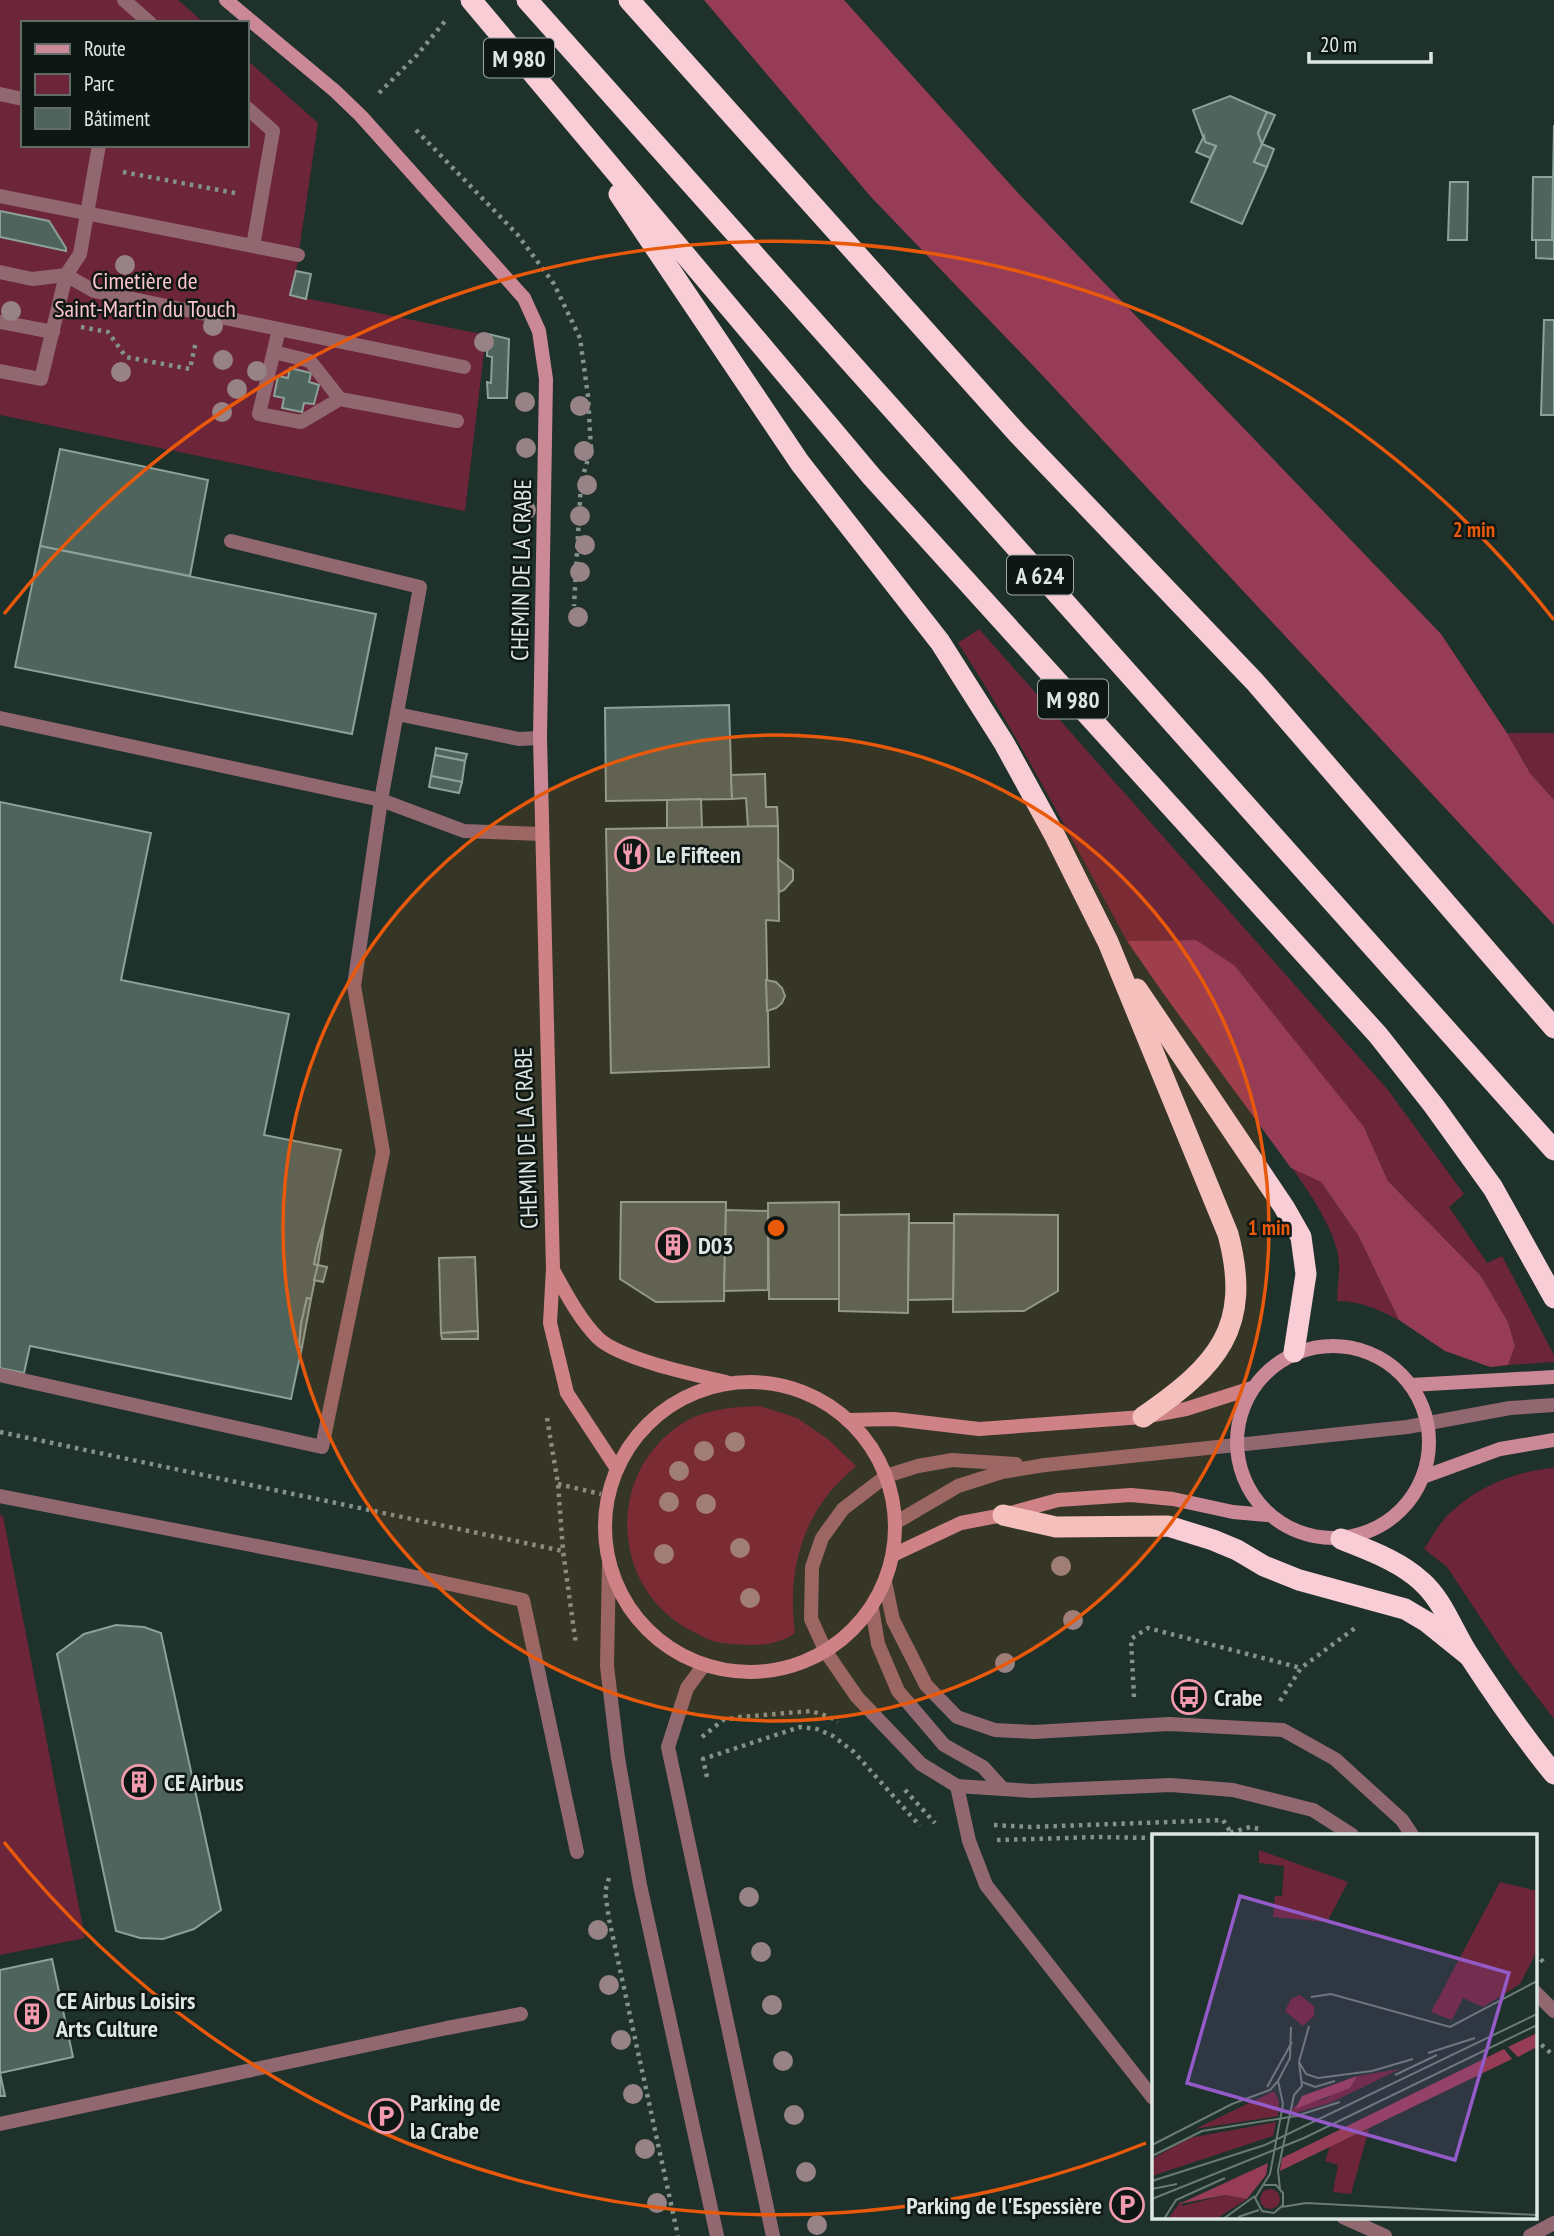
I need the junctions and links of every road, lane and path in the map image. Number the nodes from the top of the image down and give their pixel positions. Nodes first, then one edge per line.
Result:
1 (124, 0) edge
2 (226, 0) edge
3 (471, 0) edge
4 (527, 0) edge
5 (629, 0) edge
6 (447, 18) dead end
7 (148, 21) edge
8 (380, 93) dead end
9 (0, 94) edge
10 (21, 99) edge
11 (248, 109) edge
12 (568, 117) junction
13 (99, 147) edge
14 (95, 167) junction
15 (0, 196) edge
16 (261, 198) junction
17 (87, 213) junction
18 (253, 246) junction
19 (298, 255) dead end
20 (0, 272) edge
21 (66, 275) junction
22 (201, 313) junction
23 (0, 322) edge
24 (54, 327) junction
25 (279, 329) junction
26 (274, 352) junction
27 (464, 367) dead end
28 (0, 371) edge
29 (340, 398) junction
30 (457, 421) dead end
31 (231, 541) dead end
32 (397, 714) junction
33 (0, 718) edge
34 (540, 738) junction
35 (382, 800) junction
36 (541, 834) junction
37 (1108, 942) junction
38 (1554, 1028) edge
39 (1554, 1150) edge
40 (553, 1269) junction
41 (1554, 1298) edge
42 (1294, 1352) junction
43 (0, 1375) edge
44 (1554, 1377) edge
45 (728, 1383) junction
46 (1411, 1385) junction
47 (1252, 1388) junction
48 (1554, 1405) edge
49 (1143, 1417) junction
50 (848, 1420) junction
51 (1428, 1422) junction
52 (0, 1432) edge
53 (1554, 1440) edge
54 (1236, 1446) junction
55 (1045, 1465) junction
56 (617, 1469) junction
57 (886, 1476) junction
58 (1423, 1477) junction
59 (608, 1495) junction
60 (0, 1496) edge
61 (1003, 1515) junction
62 (1267, 1515) junction
63 (895, 1523) junction
64 (1341, 1539) junction
65 (562, 1551) junction
66 (893, 1555) junction
67 (609, 1561) junction
68 (885, 1582) junction
69 (872, 1608) junction
70 (1360, 1624) dead end
71 (577, 1647) dead end
72 (826, 1652) junction
73 (1468, 1655) junction
74 (704, 1665) junction
75 (1301, 1668) junction
76 (1134, 1707) dead end
77 (1275, 1710) dead end
78 (703, 1759) dead end
79 (1554, 1774) edge
80 (957, 1786) junction
81 (1003, 1789) junction
82 (966, 1824) junction
83 (920, 1826) dead end
84 (1261, 1829) dead end
85 (1231, 1833) junction
86 (1226, 1834) edge
87 (1350, 1834) edge
88 (1411, 1834) edge
89 (577, 1852) dead end
90 (612, 1872) dead end
91 (1536, 1993) edge
92 (1554, 2011) edge
93 (521, 2014) dead end
94 (1536, 2040) edge
95 (1554, 2056) edge
96 (1152, 2097) edge
97 (0, 2124) edge
98 (1345, 2218) edge
99 (1554, 2223) edge
100 (678, 2236) edge
101 (717, 2236) edge
102 (773, 2236) edge
103 (1385, 2236) edge
104 (1530, 2236) edge

1 - 7 street
2 - 34 street, CHEMIN DE LA CRABE
3 - 12 highway, M 980
4 - 39 highway, A 624
5 - 38 highway
6 - 8 path
9 - 10 street
11 - 16 street
12 - 37 highway
12 - 41 highway, M 980
13 - 14 street
14 - 16 path
14 - 17 street
15 - 17 street
16 - 18 street
17 - 18 street
17 - 21 street
18 - 19 street
20 - 21 street
21 - 22 street
21 - 24 street
22 - 24 path
22 - 25 street
23 - 24 street
24 - 28 street
25 - 26 street
25 - 27 street
26 - 29 street
26 - 29 street
29 - 30 street
31 - 32 street
32 - 34 street
32 - 35 street
33 - 35 street
34 - 36 street, CHEMIN DE LA CRABE
35 - 36 street
35 - 43 street
36 - 40 street, CHEMIN DE LA CRABE
37 - 42 highway
37 - 49 highway
40 - 45 street, CHEMIN DE LA CRABE
40 - 56 street, CHEMIN DE LA CRABE
42 - 46 street
42 - 47 street
44 - 46 street
45 - 50 street
45 - 56 street
46 - 51 street
47 - 49 street
47 - 54 street
48 - 51 street
49 - 50 street
50 - 57 street
51 - 54 street
51 - 58 street
52 - 65 path
53 - 58 street
54 - 55 street
54 - 62 street
55 - 57 street
55 - 63 street
56 - 59 street
57 - 63 street
57 - 72 street
58 - 64 street
59 - 65 path
59 - 67 street
60 - 89 street
61 - 62 street
61 - 66 street
61 - 73 highway
62 - 64 street
63 - 66 street
64 - 73 highway
65 - 71 path
66 - 68 street
67 - 74 street
67 - 101 street
68 - 69 street
68 - 88 street
69 - 72 street
69 - 81 street
70 - 75 path
72 - 74 street
72 - 80 street
73 - 79 highway
74 - 102 street
75 - 76 path
75 - 77 path
78 - 83 path
80 - 81 street
80 - 82 street
81 - 87 street
82 - 85 path
82 - 96 street
84 - 85 path
85 - 86 path
90 - 100 path
91 - 92 street
93 - 97 street
94 - 95 path
98 - 103 street
99 - 104 street

